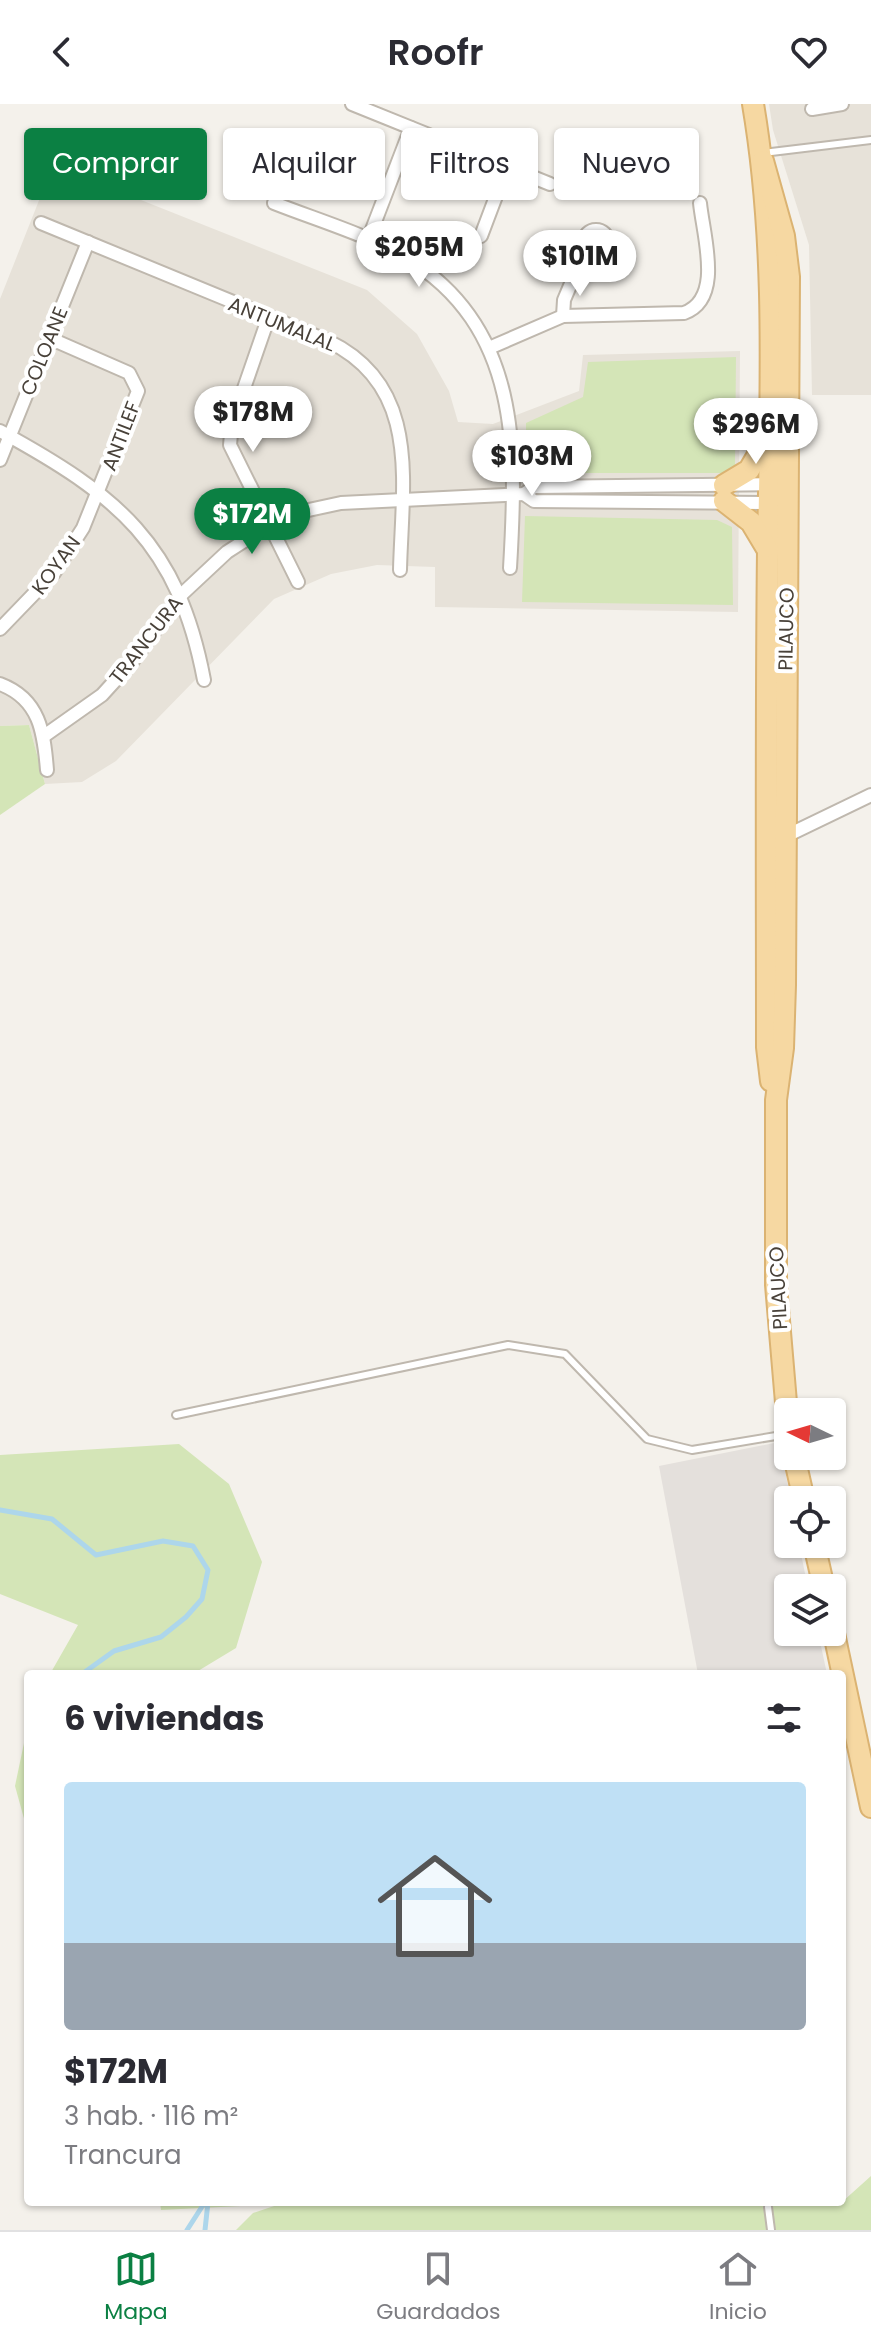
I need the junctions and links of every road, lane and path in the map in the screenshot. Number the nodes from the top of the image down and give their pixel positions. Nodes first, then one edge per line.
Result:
1 (352, 104) edge
2 (753, 104) edge
3 (842, 104) edge
4 (812, 109) dead end
5 (411, 128) edge
6 (871, 140) edge
7 (401, 154) edge
8 (762, 157) junction
9 (538, 179) edge
10 (550, 184) dead end
11 (495, 200) edge
12 (274, 203) dead end
13 (700, 203) dead end
14 (41, 223) dead end
15 (481, 236) dead end
16 (368, 240) junction
17 (88, 242) junction
18 (586, 248) dead end
19 (563, 316) junction
20 (268, 319) junction
21 (49, 338) junction
22 (489, 348) junction
23 (769, 426) junction
24 (5, 434) edge
25 (0, 460) edge
26 (100, 492) junction
27 (724, 493) junction
28 (519, 494) junction
29 (778, 494) junction
30 (401, 500) junction
31 (269, 525) junction
32 (768, 553) junction
33 (510, 568) dead end
34 (400, 570) dead end
35 (298, 582) dead end
36 (181, 595) junction
37 (0, 629) edge
38 (204, 680) dead end
39 (0, 684) edge
40 (44, 736) junction
41 (47, 770) dead end
42 (871, 795) edge
43 (784, 837) junction
44 (776, 1100) junction
45 (786, 1398) edge
46 (176, 1415) dead end
47 (774, 1436) edge
48 (837, 1646) edge
49 (842, 1670) edge
50 (846, 1690) edge
51 (871, 1807) edge
52 (768, 2207) dead end
53 (771, 2230) edge

1 - 5 street
2 - 8 main road, PILAUCO
3 - 4 street
6 - 8 lane
7 - 16 street
8 - 23 main road, PILAUCO
8 - 29 main road, PILAUCO
9 - 10 street
11 - 15 street
12 - 16 street
13 - 19 street
14 - 17 street, ANTUMALAL
16 - 22 street
17 - 20 street, ANTUMALAL
17 - 21 street, COLOANE
18 - 19 street
19 - 22 street
20 - 30 street, ANTUMALAL
20 - 31 street
21 - 24 street, COLOANE
21 - 26 street, ANTILEF
22 - 28 street
23 - 27 main road
23 - 29 main road, PILAUCO
24 - 25 street, COLOANE
24 - 26 street
26 - 36 street
26 - 37 street, KOYAN
27 - 28 street, TRANCURA
27 - 29 street, TRANCURA
27 - 29 street, TRANCURA
27 - 32 main road
28 - 30 street, TRANCURA
28 - 33 street
29 - 32 main road, PILAUCO
29 - 43 main road, PILAUCO
30 - 31 street, TRANCURA
30 - 34 street, ANTUMALAL
31 - 35 street
31 - 36 street, TRANCURA
32 - 44 main road, PILAUCO
36 - 38 street
36 - 40 street, TRANCURA
39 - 40 street
40 - 41 street
42 - 43 street
43 - 44 main road, PILAUCO
44 - 45 main road, PILAUCO
46 - 47 lane
48 - 49 main road
50 - 51 main road
52 - 53 lane

